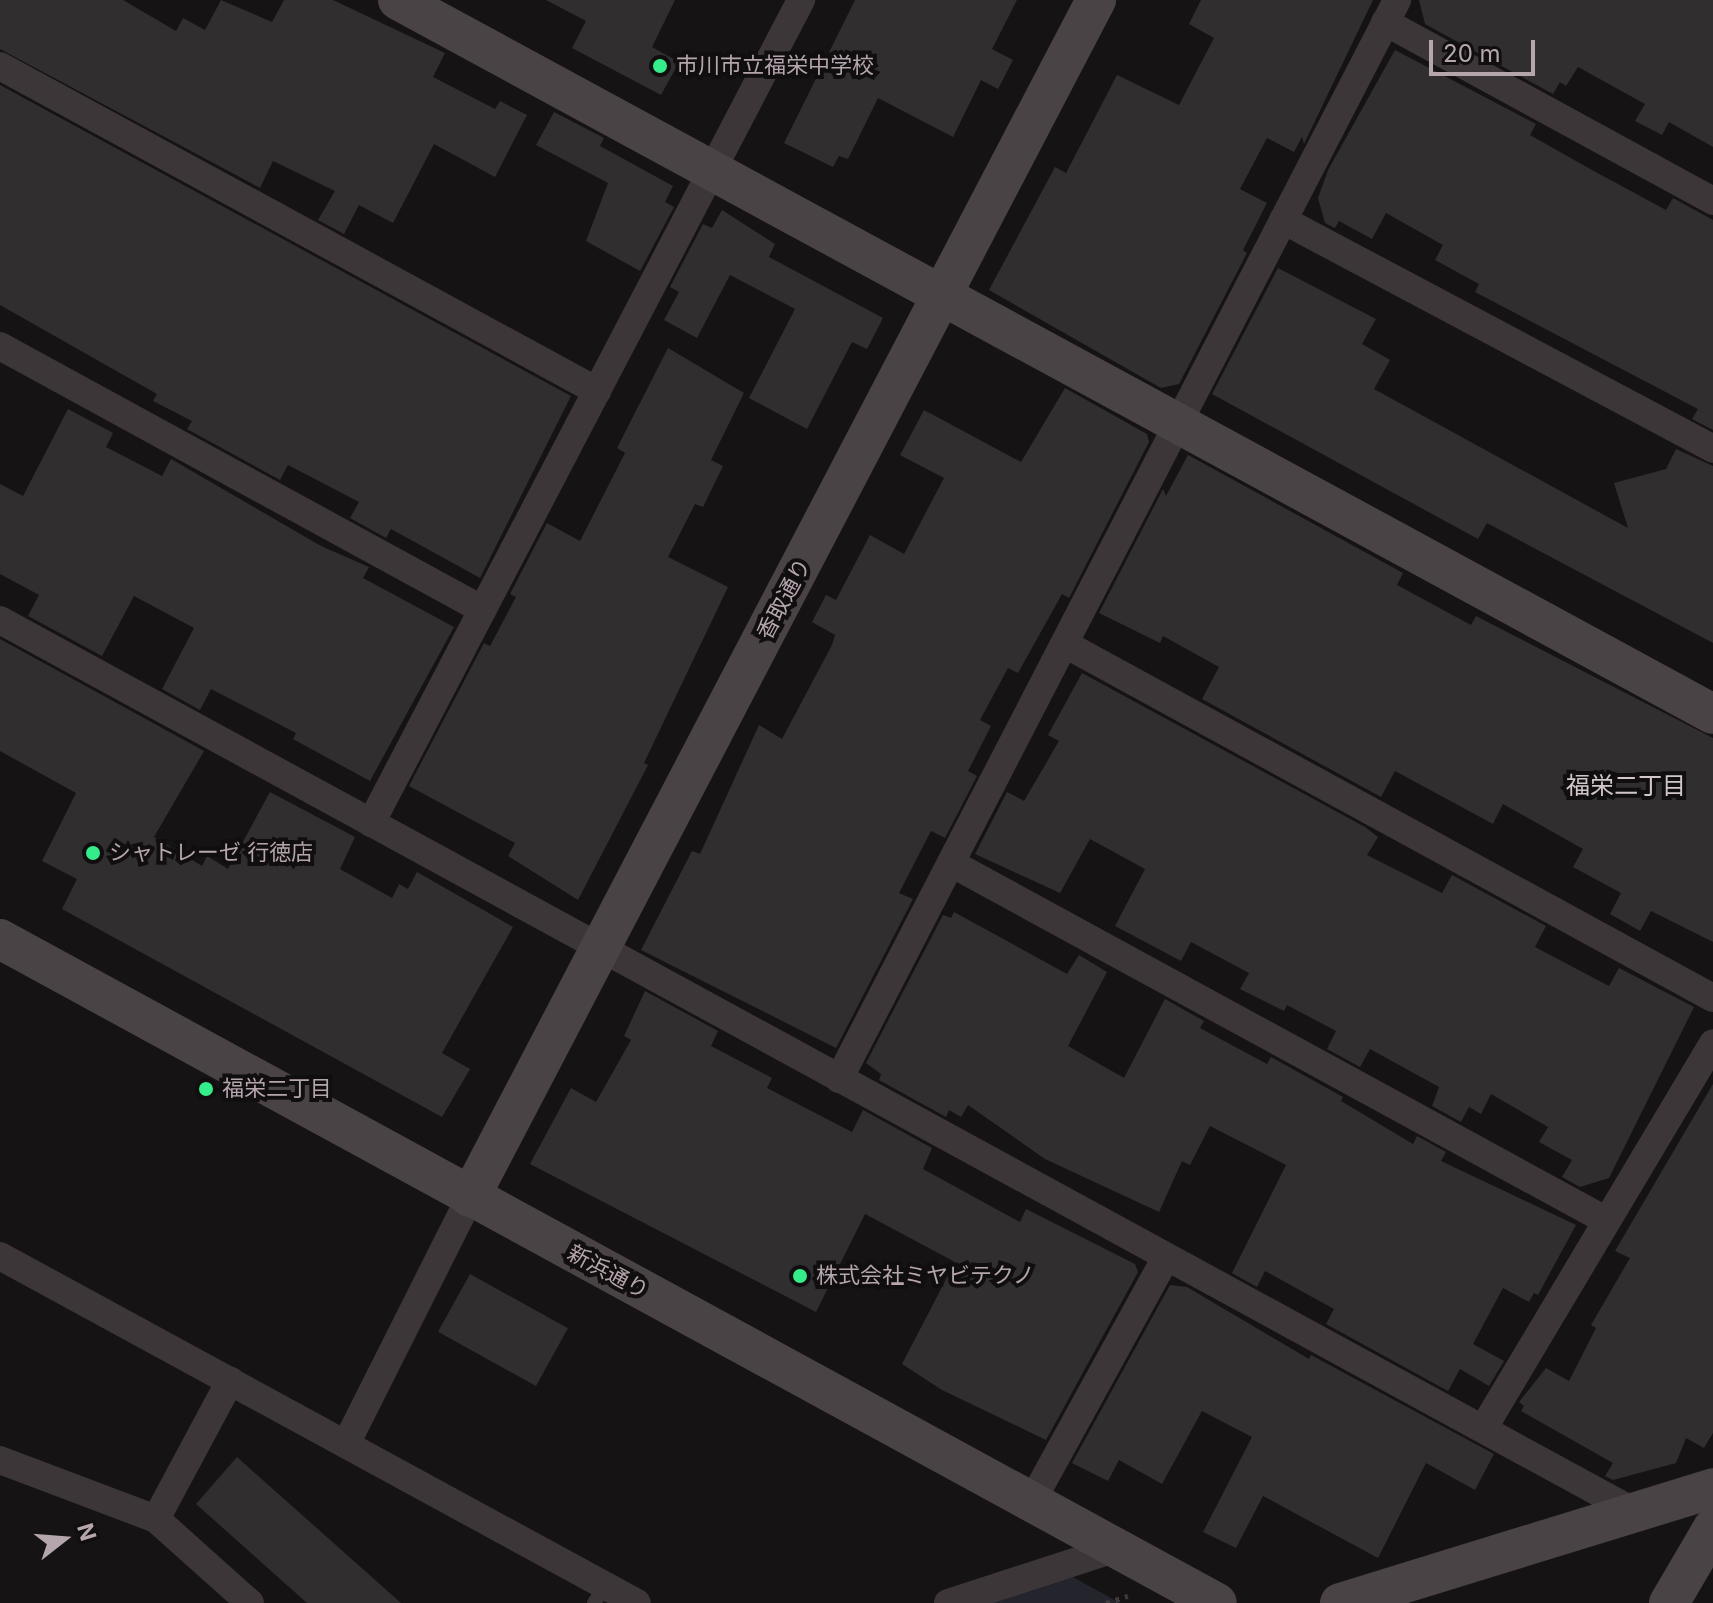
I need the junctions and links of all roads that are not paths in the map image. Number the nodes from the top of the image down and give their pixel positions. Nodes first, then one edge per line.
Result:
1 (398, 0) edge
2 (801, 0) edge
3 (1096, 0) edge
4 (1391, 11) edge
5 (0, 66) edge
6 (712, 171) junction
7 (1713, 201) edge
8 (1283, 220) junction
9 (942, 297) junction
10 (0, 346) edge
11 (597, 391) junction
12 (1179, 423) junction
13 (1713, 449) edge
14 (483, 610) junction
15 (0, 620) edge
16 (1065, 644) junction
17 (1711, 709) edge
18 (371, 823) junction
19 (951, 863) junction
20 (0, 939) edge
21 (601, 949) junction
22 (1713, 998) edge
23 (1713, 1043) edge
24 (839, 1079) junction
25 (470, 1197) junction
26 (1607, 1221) junction
27 (0, 1256) edge
28 (1166, 1257) junction
29 (230, 1381) junction
30 (1483, 1429) junction
31 (346, 1444) junction
32 (0, 1460) edge
33 (1713, 1488) edge
34 (1032, 1501) junction
35 (1635, 1512) junction
36 (156, 1519) junction
37 (1708, 1546) edge
38 (1117, 1548) junction
39 (600, 1594) edge
40 (250, 1603) edge
41 (637, 1603) edge
42 (948, 1603) edge
43 (1217, 1603) edge
44 (1340, 1603) edge
45 (1669, 1603) edge

1 - 6 street
2 - 6 street
3 - 9 street, 香取通り
4 - 7 street
4 - 8 street
5 - 11 street
6 - 9 street
6 - 11 street
8 - 12 street
8 - 13 street
9 - 12 street
9 - 21 street, 香取通り
10 - 14 street
11 - 14 street
12 - 16 street
12 - 17 street
14 - 18 street
15 - 18 street
16 - 19 street
16 - 22 street
18 - 21 street
19 - 24 street
19 - 26 street
20 - 25 street, 新浜通り
21 - 24 street
21 - 25 street, 香取通り
23 - 26 street
24 - 28 street
25 - 31 street
25 - 34 street, 新浜通り
26 - 30 street
27 - 29 street
28 - 30 street
28 - 34 street
29 - 31 street
29 - 36 street
30 - 35 street
31 - 39 street
32 - 36 street
33 - 35 street
34 - 38 street, 新浜通り
35 - 44 street
36 - 40 street
37 - 45 street
38 - 42 street
38 - 43 street, 新浜通り
39 - 41 street

